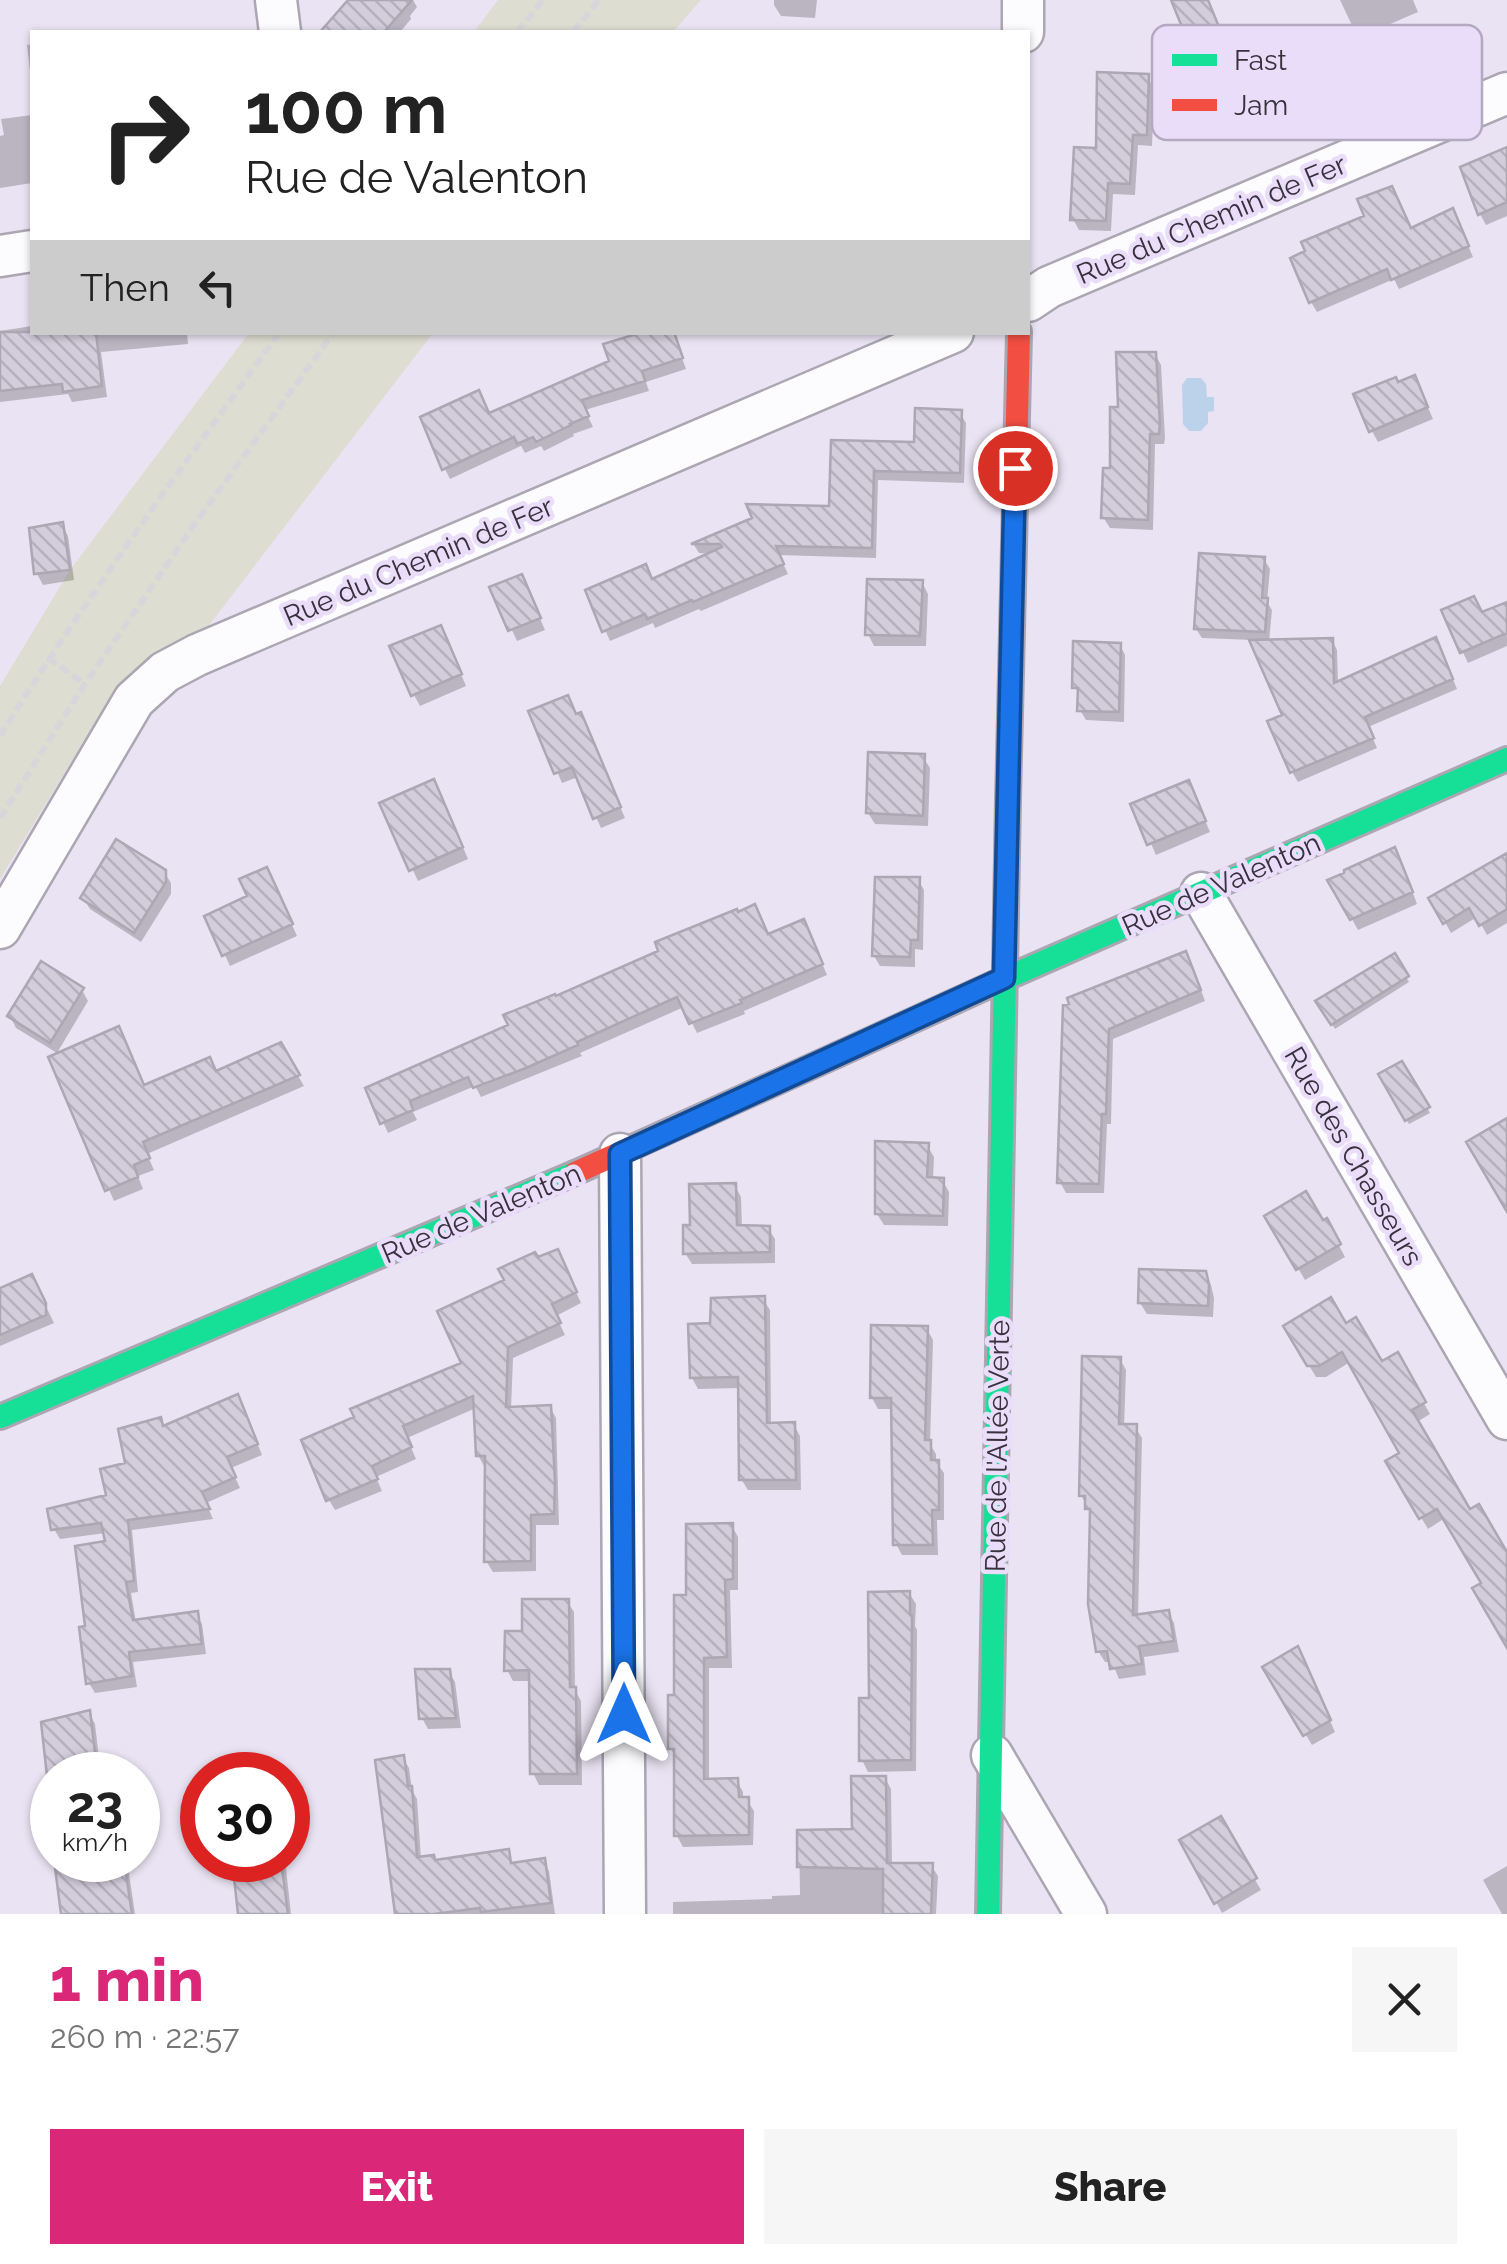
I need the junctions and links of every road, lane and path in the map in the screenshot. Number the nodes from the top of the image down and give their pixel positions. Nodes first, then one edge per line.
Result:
1 (276, 0) edge
2 (543, 0) edge
3 (600, 0) edge
4 (1023, 0) edge
5 (280, 30) edge
6 (519, 30) edge
7 (574, 30) edge
8 (1023, 30) edge
9 (1507, 93) edge
10 (1482, 104) edge
11 (1397, 140) edge
12 (30, 251) edge
13 (0, 256) edge
14 (1030, 300) edge
15 (278, 335) edge
16 (332, 335) edge
17 (946, 335) edge
18 (1019, 335) edge
19 (48, 658) junction
20 (85, 684) junction
21 (0, 736) edge
22 (1507, 759) edge
23 (0, 818) edge
24 (1201, 894) junction
25 (0, 928) edge
26 (1004, 978) junction
27 (620, 1154) junction
28 (0, 1417) edge
29 (1507, 1418) edge
30 (992, 1755) junction
31 (625, 1914) edge
32 (988, 1914) edge
33 (1086, 1914) edge

1 - 5 street
2 - 6 path
3 - 7 path
4 - 8 street
9 - 10 street, Rue du Chemin de Fer
11 - 14 street, Rue du Chemin de Fer
12 - 13 street
15 - 19 path
16 - 20 path
17 - 25 street, Rue du Chemin de Fer
18 - 26 street, Rue de l'Allée Verte
19 - 20 path
19 - 21 path
20 - 23 path
22 - 24 street, Rue de Valenton
24 - 26 street, Rue de Valenton
24 - 29 street, Rue des Chasseurs
26 - 27 street, Rue de Valenton
26 - 30 street, Rue de l'Allée Verte
27 - 28 street, Rue de Valenton
27 - 31 street
30 - 32 street, Rue de l'Allée Verte
30 - 33 street

